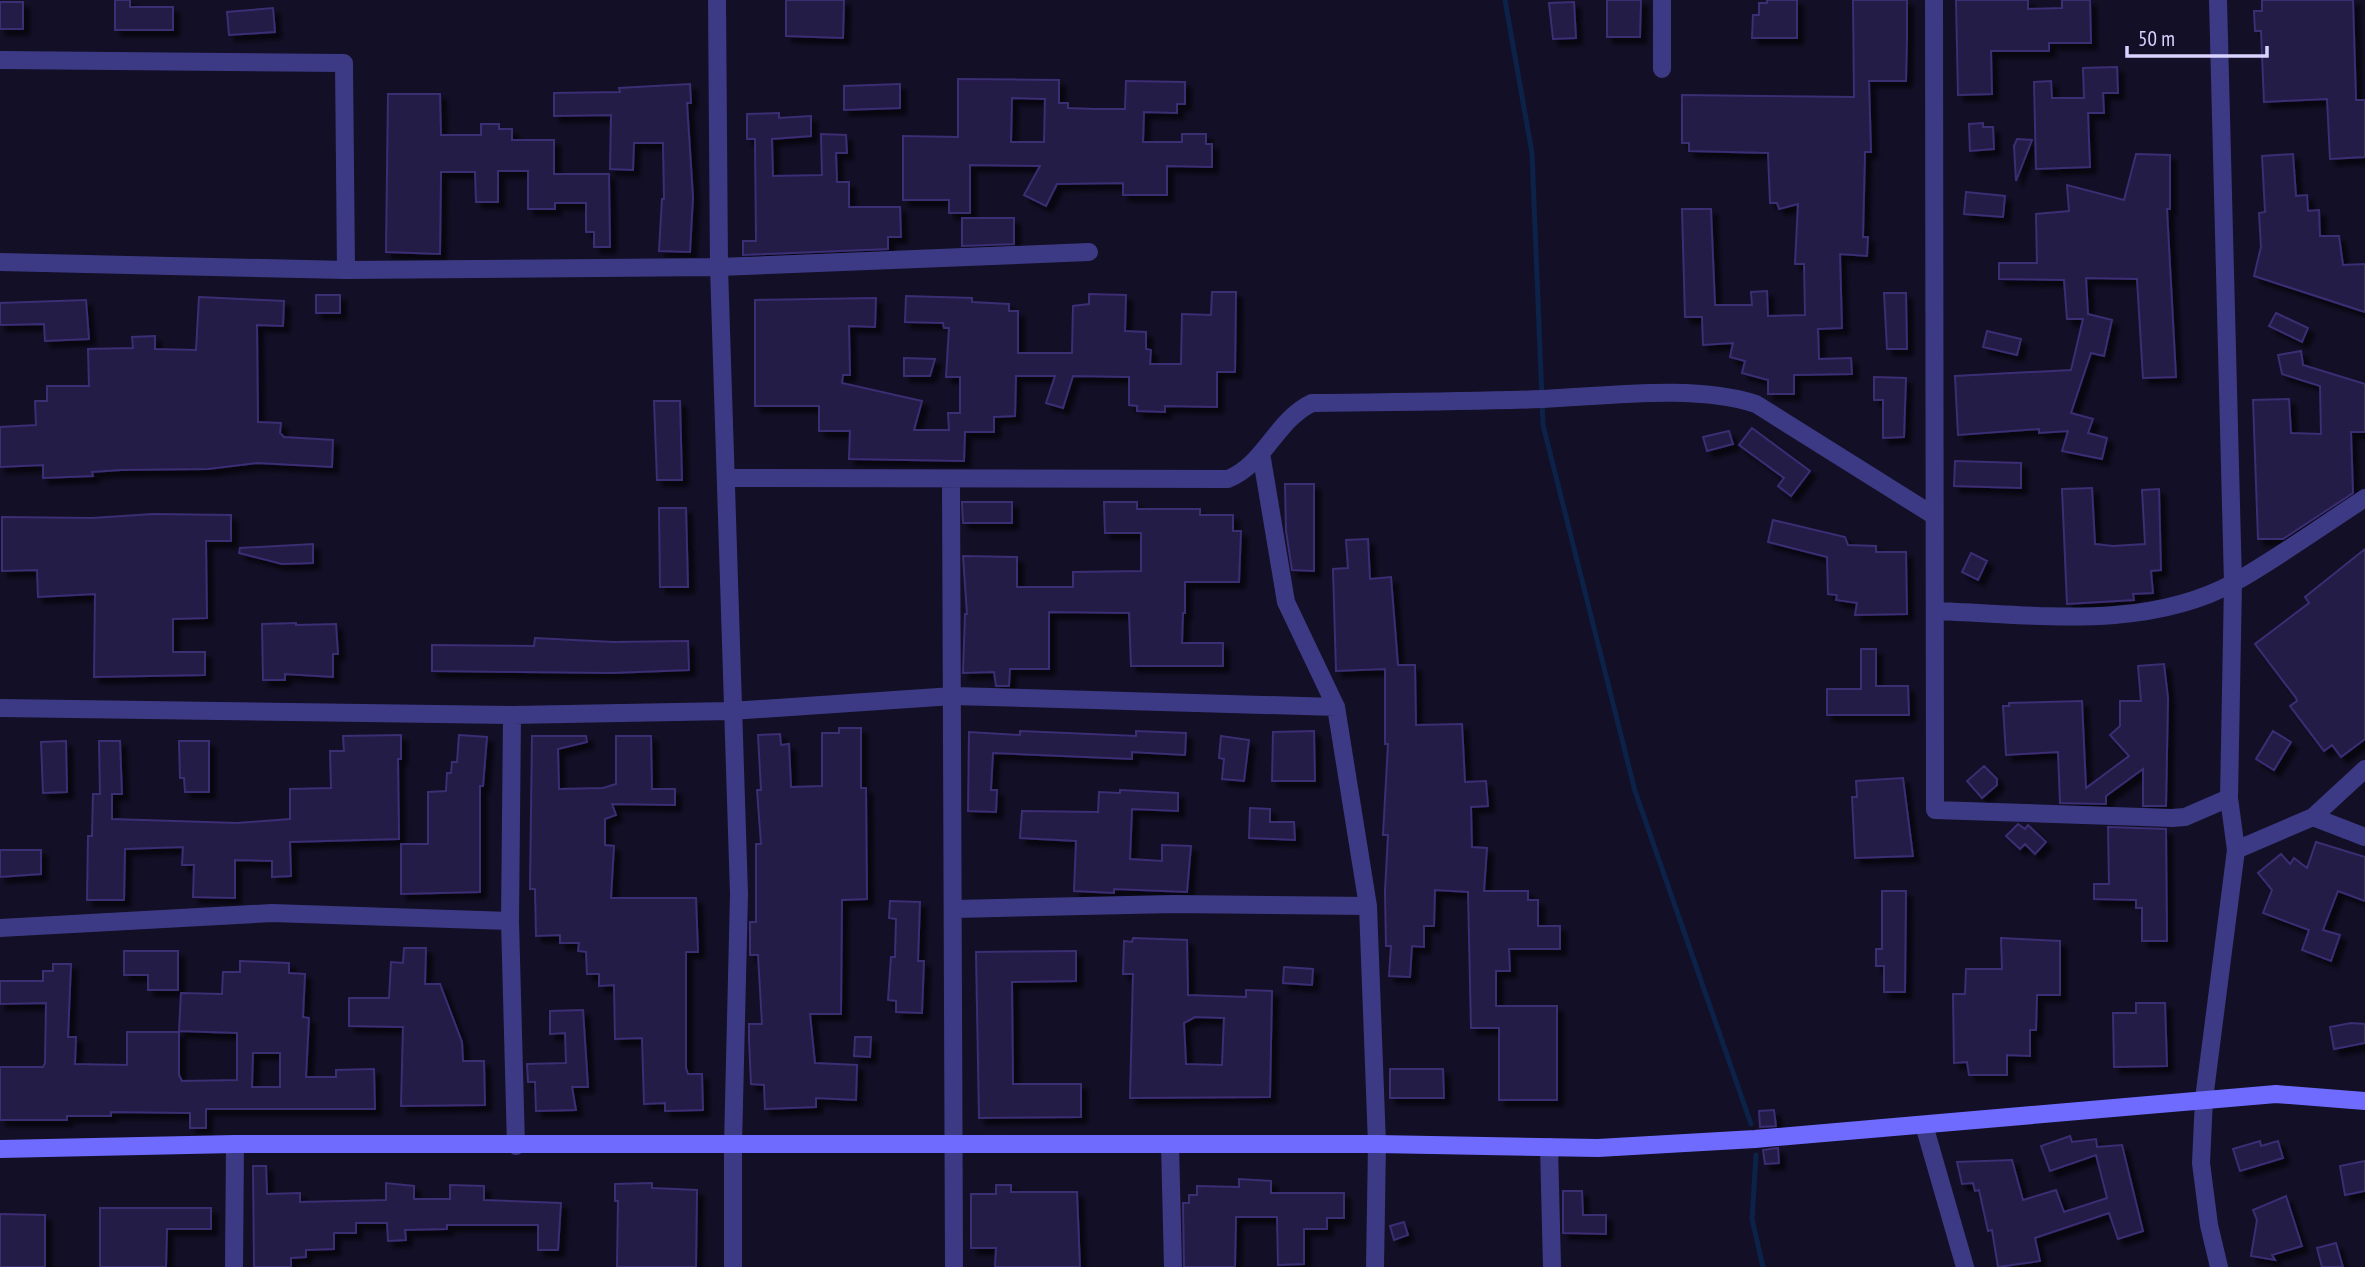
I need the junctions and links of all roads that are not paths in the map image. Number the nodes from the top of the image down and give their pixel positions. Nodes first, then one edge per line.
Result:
1 (717, 0) edge
2 (1662, 0) edge
3 (1934, 0) edge
4 (2218, 0) edge
5 (0, 60) edge
6 (1662, 69) dead end
7 (1089, 252) dead end
8 (0, 262) edge
9 (719, 267) junction
10 (346, 270) junction
11 (1261, 453) junction
12 (727, 478) junction
13 (951, 479) junction
14 (2365, 498) edge
15 (1933, 515) junction
16 (2233, 583) junction
17 (1935, 611) junction
18 (953, 696) junction
19 (1336, 707) junction
20 (0, 708) edge
21 (731, 711) junction
22 (512, 715) junction
23 (2365, 769) edge
24 (2229, 798) junction
25 (2313, 817) junction
26 (2365, 837) edge
27 (2236, 850) junction
28 (1367, 906) junction
29 (955, 909) junction
30 (510, 921) junction
31 (0, 928) edge
32 (2204, 1099) junction
33 (2365, 1101) edge
34 (1924, 1125) junction
35 (236, 1144) junction
36 (1170, 1144) junction
37 (1377, 1144) junction
38 (733, 1145) junction
39 (516, 1146) junction
40 (951, 1146) junction
41 (1549, 1147) junction
42 (0, 1149) edge
43 (234, 1267) edge
44 (733, 1267) edge
45 (954, 1267) edge
46 (1173, 1267) edge
47 (1375, 1267) edge
48 (1552, 1267) edge
49 (1965, 1267) edge
50 (2219, 1267) edge

1 - 9 street
2 - 6 street
3 - 15 street
4 - 16 street
5 - 10 street
7 - 9 street
8 - 10 street
9 - 10 street
9 - 12 street
11 - 13 street
11 - 15 street
11 - 19 street
12 - 13 street
12 - 21 street
13 - 18 street
14 - 16 street
15 - 17 street
16 - 17 street
16 - 24 street
17 - 24 street
18 - 19 street
18 - 21 street
18 - 29 street
19 - 28 street
20 - 22 street
21 - 22 street
21 - 38 street
22 - 30 street
23 - 25 street
24 - 27 street
25 - 26 street
25 - 27 street
27 - 32 street
28 - 29 street
28 - 37 street
29 - 40 street
30 - 31 street
30 - 39 street
32 - 33 street
32 - 34 street
32 - 50 street
34 - 41 street
34 - 49 street
35 - 39 street
35 - 42 street
35 - 43 street
36 - 37 street
36 - 40 street
36 - 46 street
37 - 41 street
37 - 47 street
38 - 39 street
38 - 40 street
38 - 44 street
40 - 45 street
41 - 48 street

